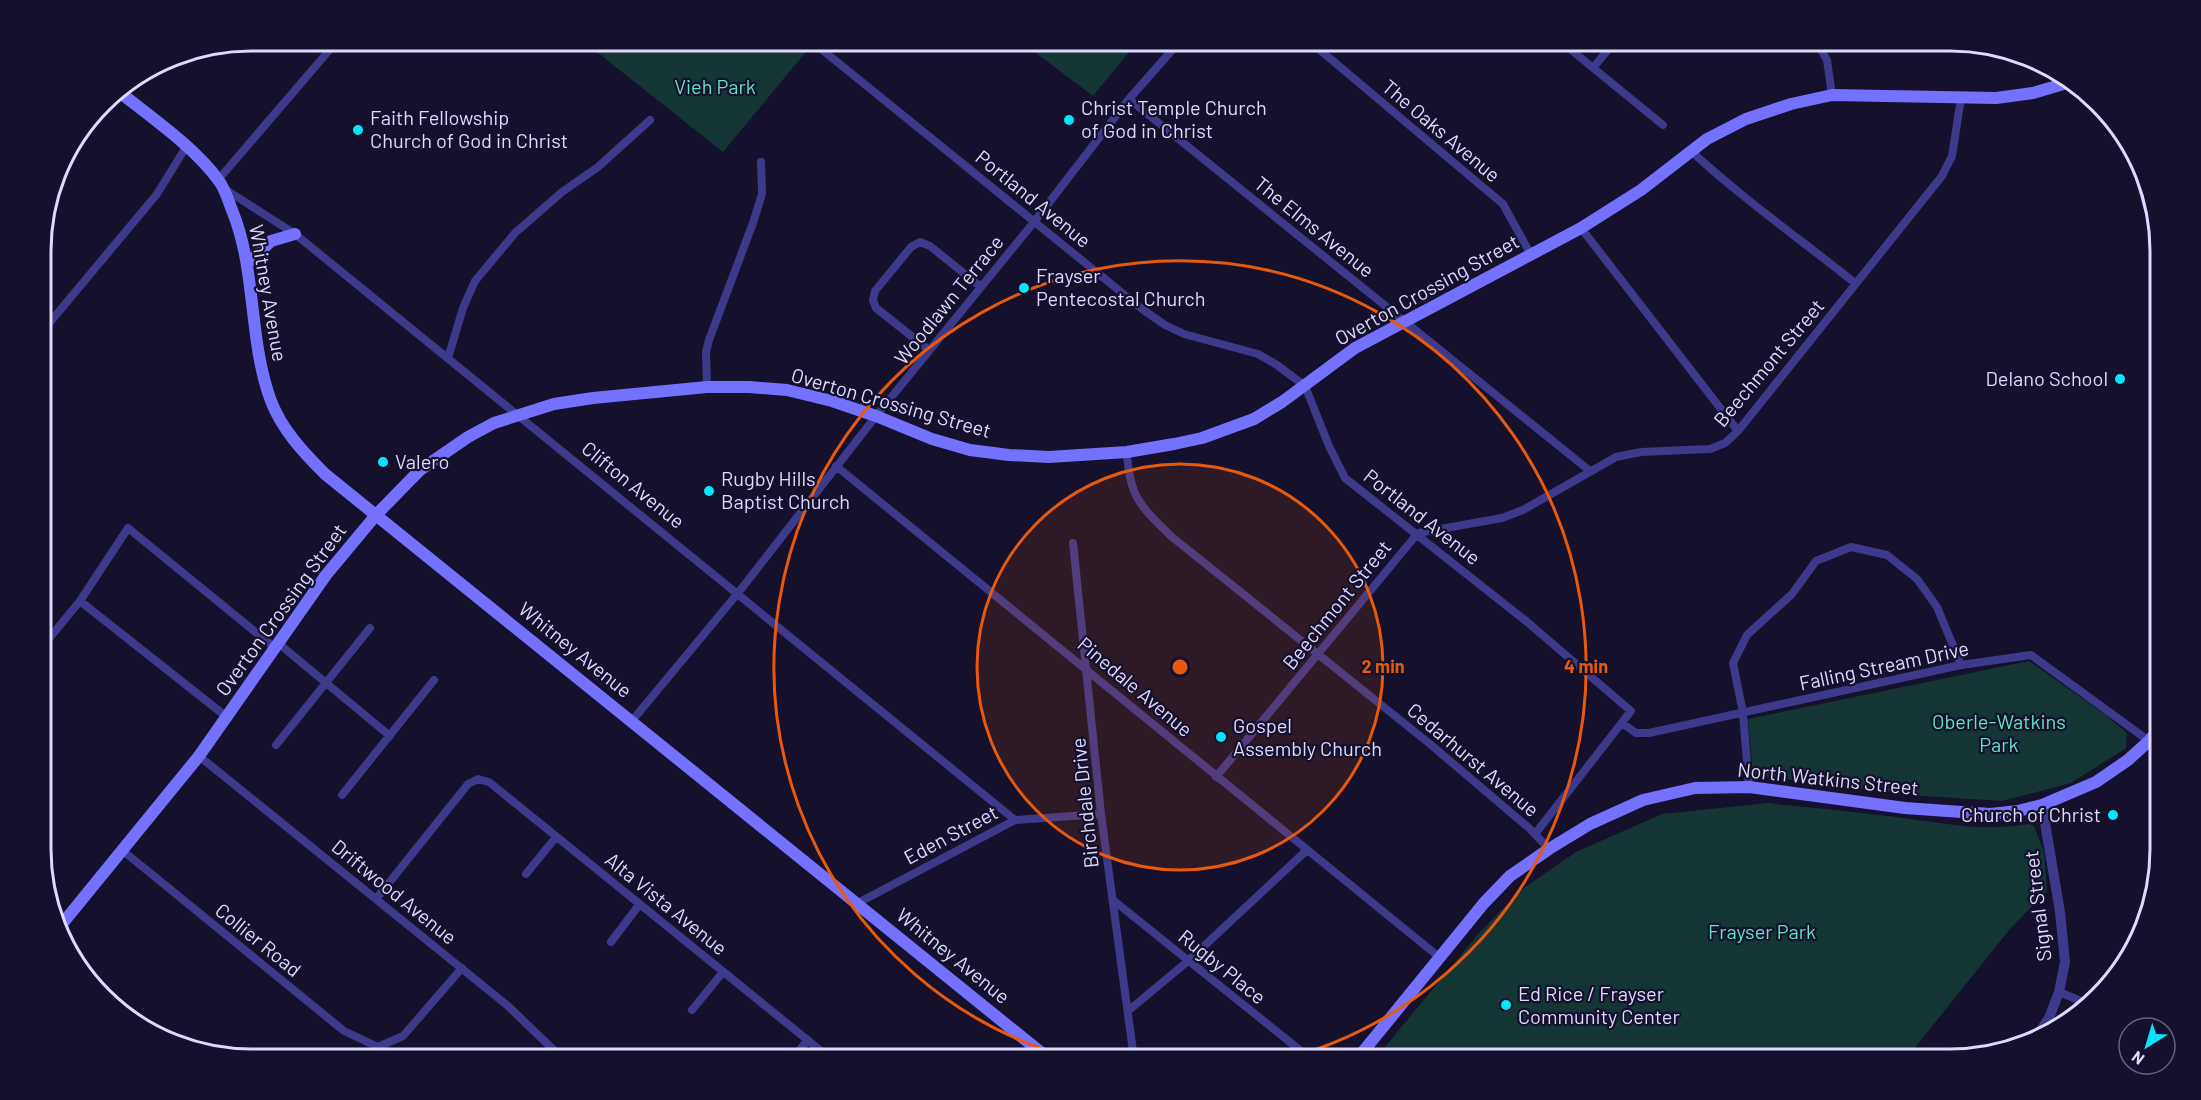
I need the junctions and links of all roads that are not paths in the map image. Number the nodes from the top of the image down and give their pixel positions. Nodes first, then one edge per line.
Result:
1 (329, 51) edge
2 (824, 51) edge
3 (1171, 51) edge
4 (1321, 51) edge
5 (1572, 51) edge
6 (1607, 51) edge
7 (1822, 51) edge
8 (1593, 68) junction
9 (2061, 85) edge
10 (1832, 95) junction
11 (124, 97) edge
12 (1961, 98) junction
13 (1129, 99) junction
14 (650, 120) dead end
15 (1664, 125) dead end
16 (186, 147) junction
17 (1691, 151) junction
18 (761, 162) dead end
19 (220, 183) junction
20 (1034, 222) junction
21 (1581, 228) junction
22 (295, 234) junction
23 (1531, 255) junction
24 (248, 263) junction
25 (1855, 284) junction
26 (981, 287) junction
27 (51, 321) edge
28 (1405, 323) junction
29 (929, 350) junction
30 (448, 358) junction
31 (1305, 386) junction
32 (707, 387) junction
33 (517, 416) junction
34 (876, 416) junction
35 (1738, 431) junction
36 (1127, 452) junction
37 (836, 466) junction
38 (1590, 471) junction
39 (376, 515) junction
40 (1418, 533) junction
41 (1073, 543) dead end
42 (738, 593) junction
43 (80, 601) junction
44 (370, 628) dead end
45 (51, 635) edge
46 (277, 646) junction
47 (1319, 655) junction
48 (1961, 665) junction
49 (1087, 669) junction
50 (434, 680) dead end
51 (326, 683) junction
52 (1743, 713) junction
53 (228, 718) junction
54 (631, 722) junction
55 (1623, 723) junction
56 (390, 736) junction
57 (2150, 740) joint
58 (276, 745) dead end
59 (199, 756) junction
60 (1216, 777) junction
61 (1749, 787) junction
62 (342, 795) dead end
63 (2042, 805) junction
64 (1101, 814) junction
65 (1015, 820) junction
66 (1535, 834) junction
67 (556, 837) junction
68 (1548, 849) junction
69 (122, 850) junction
70 (1307, 850) junction
71 (526, 874) dead end
72 (376, 899) junction
73 (1113, 900) junction
74 (858, 903) junction
75 (639, 905) junction
76 (64, 921) edge
77 (610, 942) dead end
78 (1439, 957) junction
79 (1188, 961) junction
80 (462, 968) junction
81 (723, 972) junction
82 (2059, 992) junction
83 (2080, 1001) edge
84 (692, 1010) dead end
85 (1128, 1011) junction
86 (2044, 1025) edge
87 (808, 1040) junction
88 (553, 1049) edge
89 (800, 1049) edge
90 (819, 1049) edge
91 (1037, 1049) edge
92 (1133, 1049) edge
93 (1298, 1049) edge
94 (1365, 1049) edge

1 - 19 street
2 - 20 street, Portland Avenue
3 - 13 street, Woodlawn Terrace
4 - 23 street, The Oaks Avenue
5 - 8 street
6 - 8 street
7 - 10 street
8 - 15 street
9 - 12 main road, Overton Crossing Street
10 - 12 main road, Overton Crossing Street
10 - 17 main road, Overton Crossing Street
11 - 16 main road, Clifton Avenue
12 - 25 street, Beechmont Street
13 - 20 street, Woodlawn Terrace
13 - 28 street, The Elms Avenue
14 - 30 street
16 - 19 main road, Clifton Avenue
16 - 27 street
17 - 21 main road, Overton Crossing Street
17 - 25 street
18 - 32 street
19 - 22 street, Clifton Avenue
19 - 24 main road, Whitney Avenue
20 - 26 street, Woodlawn Terrace
20 - 31 street, Portland Avenue
21 - 23 main road, Overton Crossing Street
21 - 35 street
22 - 24 main road
22 - 30 street, Clifton Avenue
23 - 28 main road, Overton Crossing Street
24 - 39 main road, Whitney Avenue
25 - 35 street, Beechmont Street
26 - 29 street, Woodlawn Terrace
26 - 29 street
28 - 31 main road, Overton Crossing Street
28 - 38 street, The Elms Avenue
29 - 34 street, Woodlawn Terrace
30 - 33 street, Clifton Avenue
31 - 36 main road, Overton Crossing Street
31 - 40 street, Portland Avenue
32 - 33 main road, Overton Crossing Street
32 - 34 main road, Overton Crossing Street
33 - 39 main road, Overton Crossing Street
33 - 42 street, Clifton Avenue
34 - 36 main road, Overton Crossing Street
34 - 37 street, Woodlawn Terrace
35 - 38 street, Beechmont Street
36 - 47 street, Cedarhurst Avenue
37 - 42 street, Woodlawn Terrace
37 - 49 street, Pinedale Avenue
38 - 40 street, Beechmont Street
39 - 46 main road, Overton Crossing Street
39 - 54 main road, Whitney Avenue
40 - 47 street, Beechmont Street
40 - 55 street, Portland Avenue
41 - 49 street, Birchdale Drive
42 - 54 street, Woodlawn Terrace
42 - 65 street, Clifton Avenue
43 - 45 street
43 - 46 street
43 - 53 street
44 - 51 street
46 - 51 street
46 - 53 main road, Overton Crossing Street
47 - 60 street, Beechmont Street
47 - 66 street, Cedarhurst Avenue
48 - 52 street, Falling Stream Drive
48 - 52 street
48 - 57 street, Falling Stream Drive
49 - 60 street, Pinedale Avenue
49 - 64 street, Birchdale Drive
50 - 56 street
51 - 56 street
51 - 58 street
52 - 55 street, Falling Stream Drive
52 - 61 street
53 - 59 main road, Overton Crossing Street
54 - 74 main road, Whitney Avenue
55 - 66 street
56 - 62 street
57 - 63 main road, North Watkins Street
59 - 69 main road, Overton Crossing Street
59 - 72 street, Driftwood Avenue
60 - 70 street, Pinedale Avenue
61 - 63 main road, North Watkins Street
61 - 68 main road, North Watkins Street
63 - 82 street, Signal Street
64 - 65 street, Eden Street
64 - 73 street, Birchdale Drive
65 - 74 street, Eden Street
66 - 68 street, Cedarhurst Avenue
67 - 71 street
67 - 72 street, Alta Vista Avenue
67 - 75 street, Alta Vista Avenue
68 - 78 main road, North Watkins Street
69 - 76 main road, Overton Crossing Street
69 - 80 street, Collier Road
70 - 78 street, Pinedale Avenue
70 - 79 street
72 - 80 street, Driftwood Avenue
73 - 79 street, Rugby Place
73 - 85 street, Birchdale Drive
74 - 91 main road, Whitney Avenue
75 - 77 street
75 - 81 street, Alta Vista Avenue
78 - 94 main road, North Watkins Street
79 - 85 street
79 - 93 street, Rugby Place
80 - 88 street, Driftwood Avenue
81 - 84 street
81 - 87 street, Alta Vista Avenue
82 - 83 street
82 - 86 street, Signal Street
85 - 92 street, Birchdale Drive
87 - 89 street
87 - 90 street, Alta Vista Avenue

